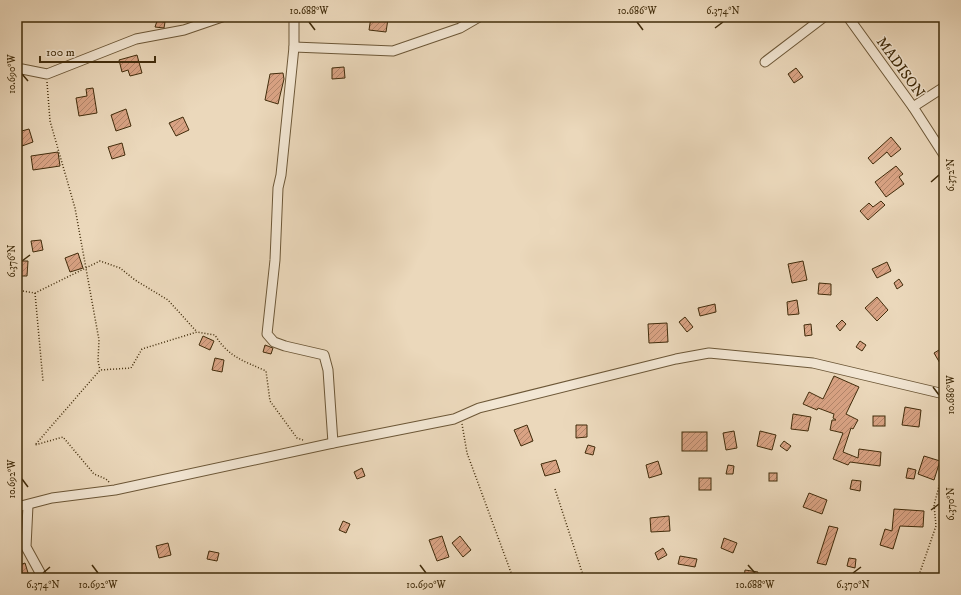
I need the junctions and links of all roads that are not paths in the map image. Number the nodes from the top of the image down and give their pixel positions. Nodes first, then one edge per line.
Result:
1 (222, 17) edge
2 (294, 17) edge
3 (479, 17) edge
4 (824, 17) edge
5 (848, 17) edge
6 (294, 47) junction
7 (765, 62) dead end
8 (17, 70) edge
9 (944, 88) edge
10 (913, 107) junction
11 (944, 155) edge
12 (944, 394) edge
13 (333, 443) junction
14 (28, 505) junction
15 (17, 507) edge
16 (43, 578) edge

1 - 8 street
2 - 6 street
3 - 6 street
4 - 7 street
5 - 10 street, MADISON
6 - 13 street
9 - 10 street
10 - 11 street, MADISON
12 - 13 street
13 - 14 street
14 - 15 street
14 - 16 street

